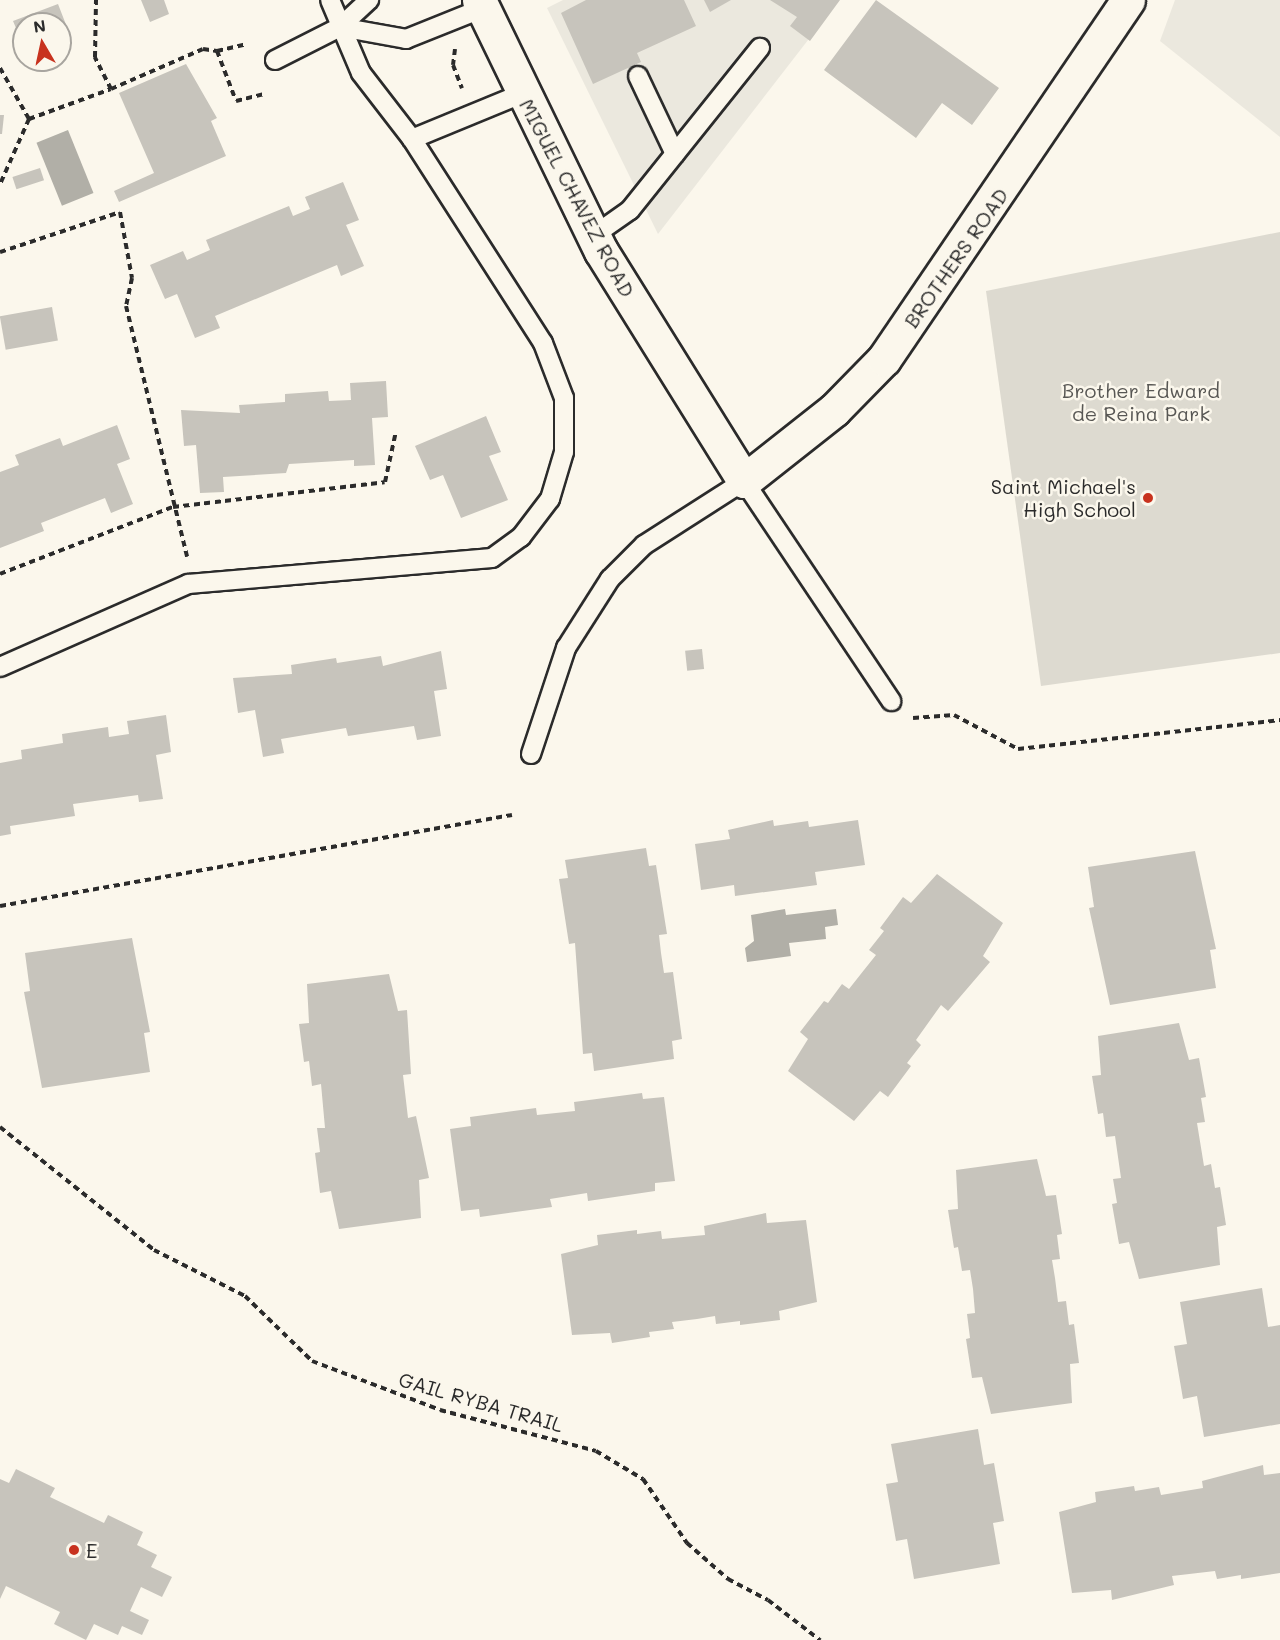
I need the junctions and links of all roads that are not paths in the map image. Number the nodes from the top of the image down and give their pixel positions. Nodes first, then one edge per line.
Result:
1 (330, 0) edge
2 (369, 0) edge
3 (1128, 0) edge
4 (481, 4) edge
5 (340, 27) junction
6 (760, 48) dead end
7 (275, 60) dead end
8 (638, 76) dead end
9 (521, 94) junction
10 (412, 139) junction
11 (675, 154) junction
12 (593, 236) junction
13 (744, 481) junction
14 (0, 667) edge
15 (891, 701) dead end
16 (531, 754) dead end

1 - 5 lane
2 - 5 lane
3 - 13 street, BROTHERS ROAD
4 - 5 lane
4 - 9 street, MIGUEL CHAVEZ ROAD
5 - 7 lane
5 - 10 lane
6 - 11 lane
8 - 11 lane
9 - 10 lane
9 - 12 street, MIGUEL CHAVEZ ROAD
10 - 14 lane
11 - 12 lane
12 - 13 street, MIGUEL CHAVEZ ROAD
13 - 15 lane
13 - 16 lane

